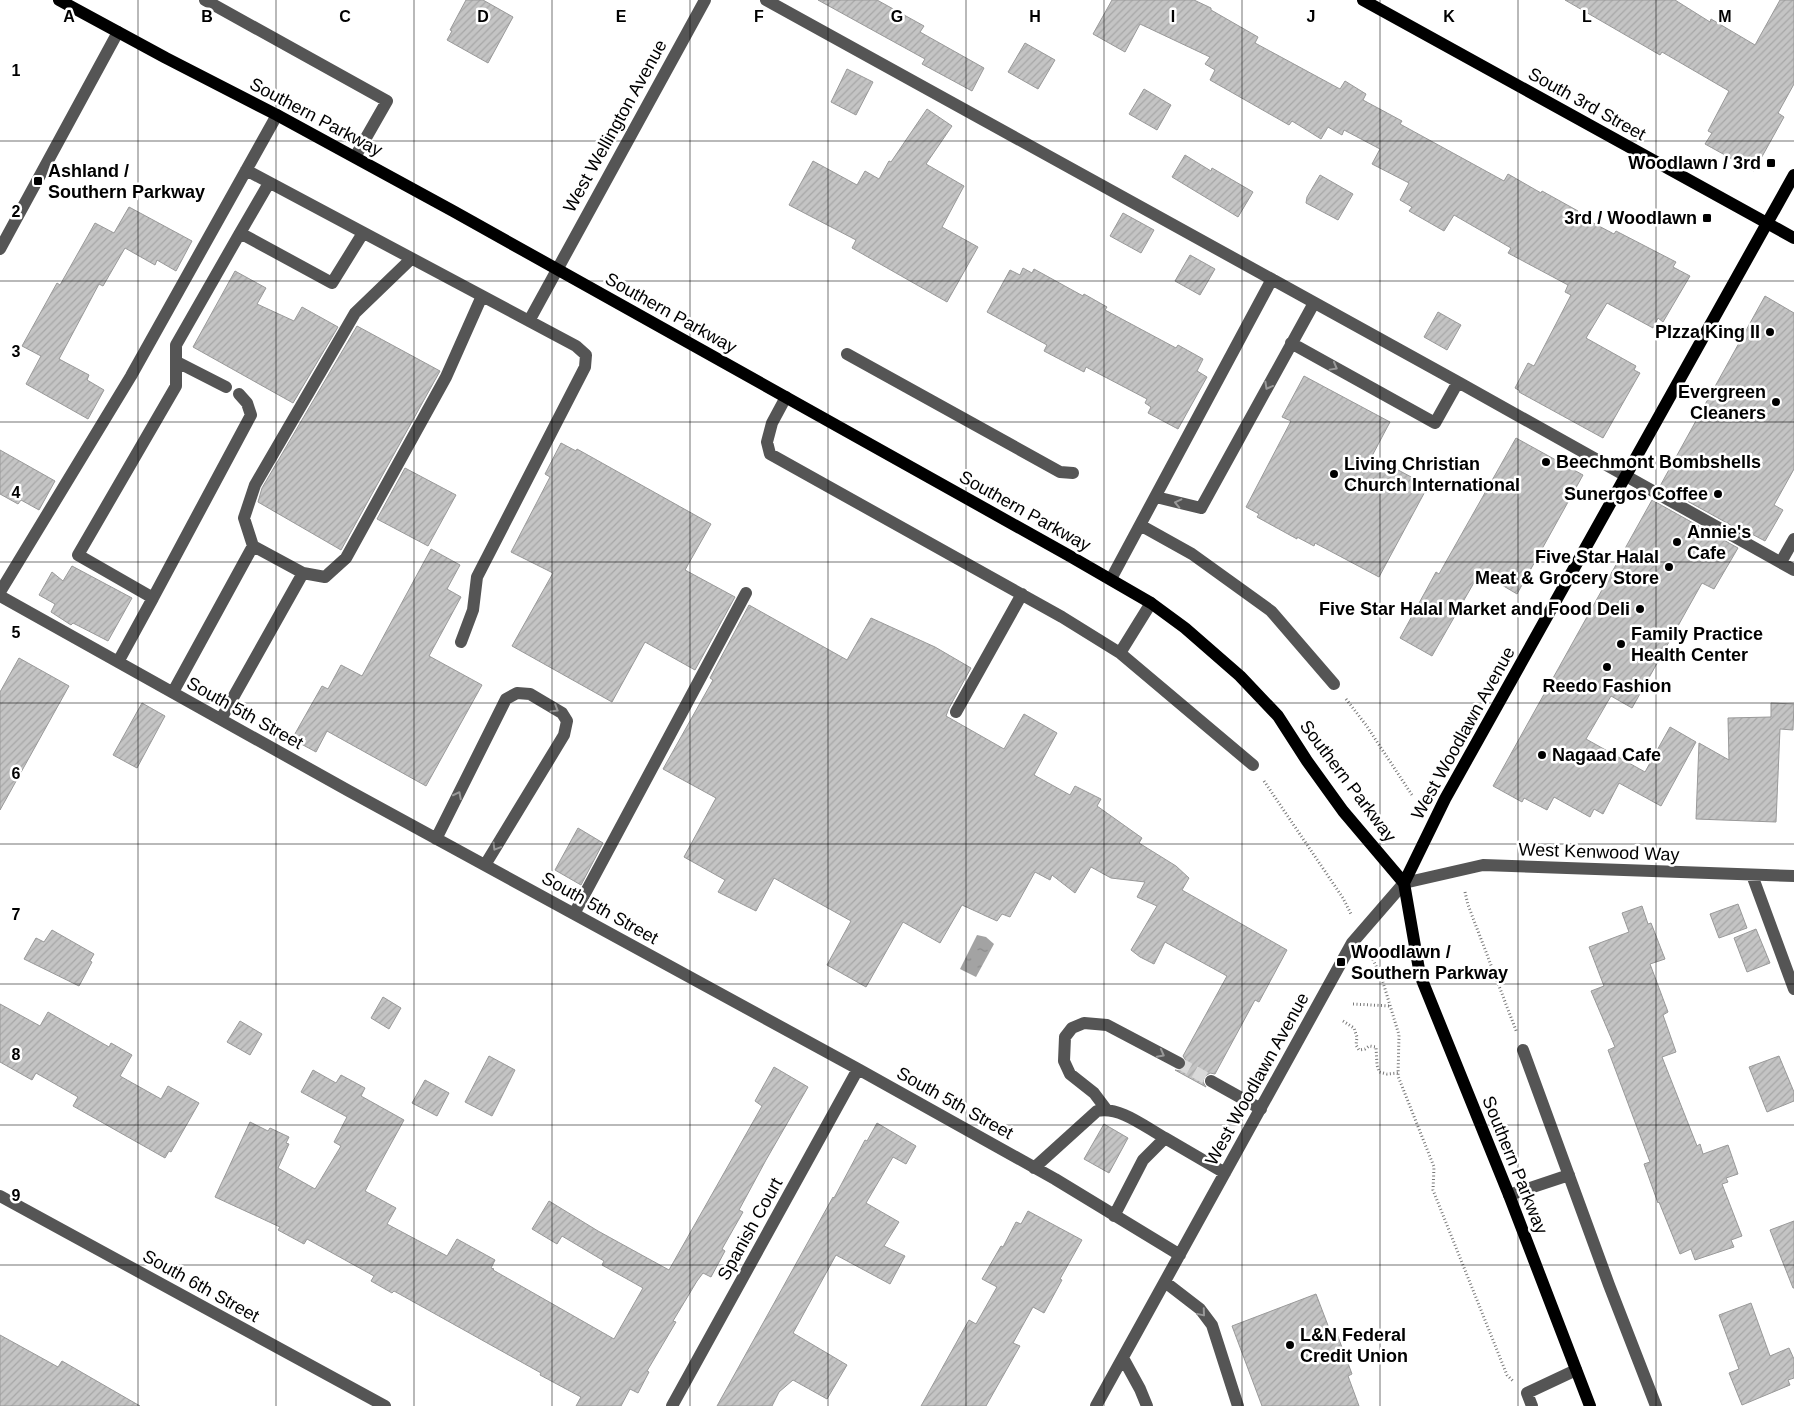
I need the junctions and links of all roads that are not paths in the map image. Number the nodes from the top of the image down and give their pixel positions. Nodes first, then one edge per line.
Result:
1 (59, 0) edge
2 (205, 0) edge
3 (705, 0) edge
4 (766, 0) edge
5 (1363, 0) edge
6 (118, 32) junction
7 (277, 115) junction
8 (355, 158) junction
9 (246, 170) junction
10 (1794, 174) edge
11 (269, 183) junction
12 (1766, 223) junction
13 (240, 233) junction
14 (363, 233) junction
15 (1794, 238) edge
16 (0, 249) edge
17 (411, 258) junction
18 (556, 268) junction
19 (1272, 279) junction
20 (482, 296) junction
21 (1314, 303) junction
22 (528, 321) junction
23 (1291, 343) junction
24 (847, 354) dead end
25 (177, 362) junction
26 (1458, 382) junction
27 (226, 387) dead end
28 (239, 394) dead end
29 (786, 398) junction
30 (1073, 473) dead end
31 (1625, 475) junction
32 (1156, 497) junction
33 (1140, 525) junction
34 (1794, 539) edge
35 (253, 546) junction
36 (1781, 562) junction
37 (1794, 570) edge
38 (303, 573) junction
39 (1111, 580) junction
40 (0, 594) edge
41 (746, 594) dead end
42 (1022, 594) junction
43 (153, 598) junction
44 (1151, 603) junction
45 (461, 642) dead end
46 (1120, 654) junction
47 (118, 662) junction
48 (1334, 684) road end
49 (172, 692) junction
50 (956, 712) dead end
51 (221, 720) junction
52 (1253, 765) road end
53 (436, 839) junction
54 (485, 865) junction
55 (1752, 875) junction
56 (1794, 876) edge
57 (1404, 883) junction
58 (574, 914) junction
59 (1794, 989) edge
60 (1523, 1050) road end
61 (1179, 1064) tunnel mouth
62 (858, 1069) junction
63 (1211, 1081) tunnel mouth
64 (1106, 1109) junction
65 (1261, 1109) junction
66 (1165, 1138) junction
67 (1034, 1168) junction
68 (1226, 1173) junction
69 (1569, 1175) junction
70 (1509, 1195) junction
71 (0, 1196) edge
72 (1114, 1216) junction
73 (1180, 1255) junction
74 (1165, 1282) junction
75 (1123, 1358) junction
76 (1576, 1370) junction
77 (385, 1406) edge
78 (672, 1406) edge
79 (1096, 1406) edge
80 (1148, 1406) edge
81 (1238, 1406) edge
82 (1532, 1406) edge
83 (1590, 1406) edge
84 (1656, 1406) edge

1 - 6 main road, Southern Parkway
2 - 8 street
3 - 18 street, West Wellington Avenue
4 - 19 street
5 - 12 main road, South 3rd Street
6 - 7 main road, Southern Parkway
6 - 16 street
7 - 8 main road, Southern Parkway
7 - 9 street
8 - 18 main road, Southern Parkway
9 - 11 street
9 - 40 street
10 - 12 main road, West Woodlawn Avenue
11 - 13 street
11 - 14 street
12 - 15 main road, South 3rd Street
12 - 31 main road, West Woodlawn Avenue
13 - 14 street
13 - 25 street
14 - 17 street
17 - 20 street
17 - 35 street
18 - 22 street, West Wellington Avenue
18 - 29 main road, Southern Parkway
19 - 21 street
19 - 32 street
20 - 22 street
20 - 38 street
21 - 23 street
21 - 26 street
22 - 45 street
23 -> 26 street
23 -> 32 street
24 - 30 street
25 - 27 street
25 - 43 street
26 - 31 street
28 - 43 street
29 - 39 main road, Southern Parkway
29 - 42 street
31 - 36 street
31 - 57 main road, West Woodlawn Avenue
32 - 33 street
33 - 39 street
33 - 48 street
34 - 36 street
35 - 38 street
35 - 49 street
36 - 37 street
38 - 51 street
39 - 44 main road, Southern Parkway
40 - 47 street, South 5th Street
41 - 58 street
42 - 46 street
42 - 50 street
43 - 47 street
44 - 46 street
44 - 57 main road, Southern Parkway
46 - 52 street
47 - 49 street, South 5th Street
49 - 51 street, South 5th Street
51 - 53 street, South 5th Street
53 - 54 street, South 5th Street
53 -> 54 street
54 - 58 street, South 5th Street
55 - 56 street, West Kenwood Way
55 - 57 street, West Kenwood Way
55 - 59 street
57 - 65 street, West Woodlawn Avenue
57 - 70 main road, Southern Parkway
58 - 62 street, South 5th Street
60 - 69 street
64 -> 61 street
62 - 67 street, South 5th Street
62 - 78 street, Spanish Court
63 - 65 street
64 - 66 street
64 - 67 street
65 - 68 street, West Woodlawn Avenue
66 - 68 street
66 - 72 street
67 - 72 street, South 5th Street
68 - 73 street, West Woodlawn Avenue
69 - 70 street
69 - 84 street
70 - 76 main road, Southern Parkway
71 - 77 street, South 6th Street
72 - 73 street, South 5th Street
73 - 74 street, West Woodlawn Avenue
74 - 75 street, West Woodlawn Avenue
74 -> 81 street
75 - 79 street, West Woodlawn Avenue
75 - 80 street
76 - 82 street
76 - 83 main road, Southern Parkway

